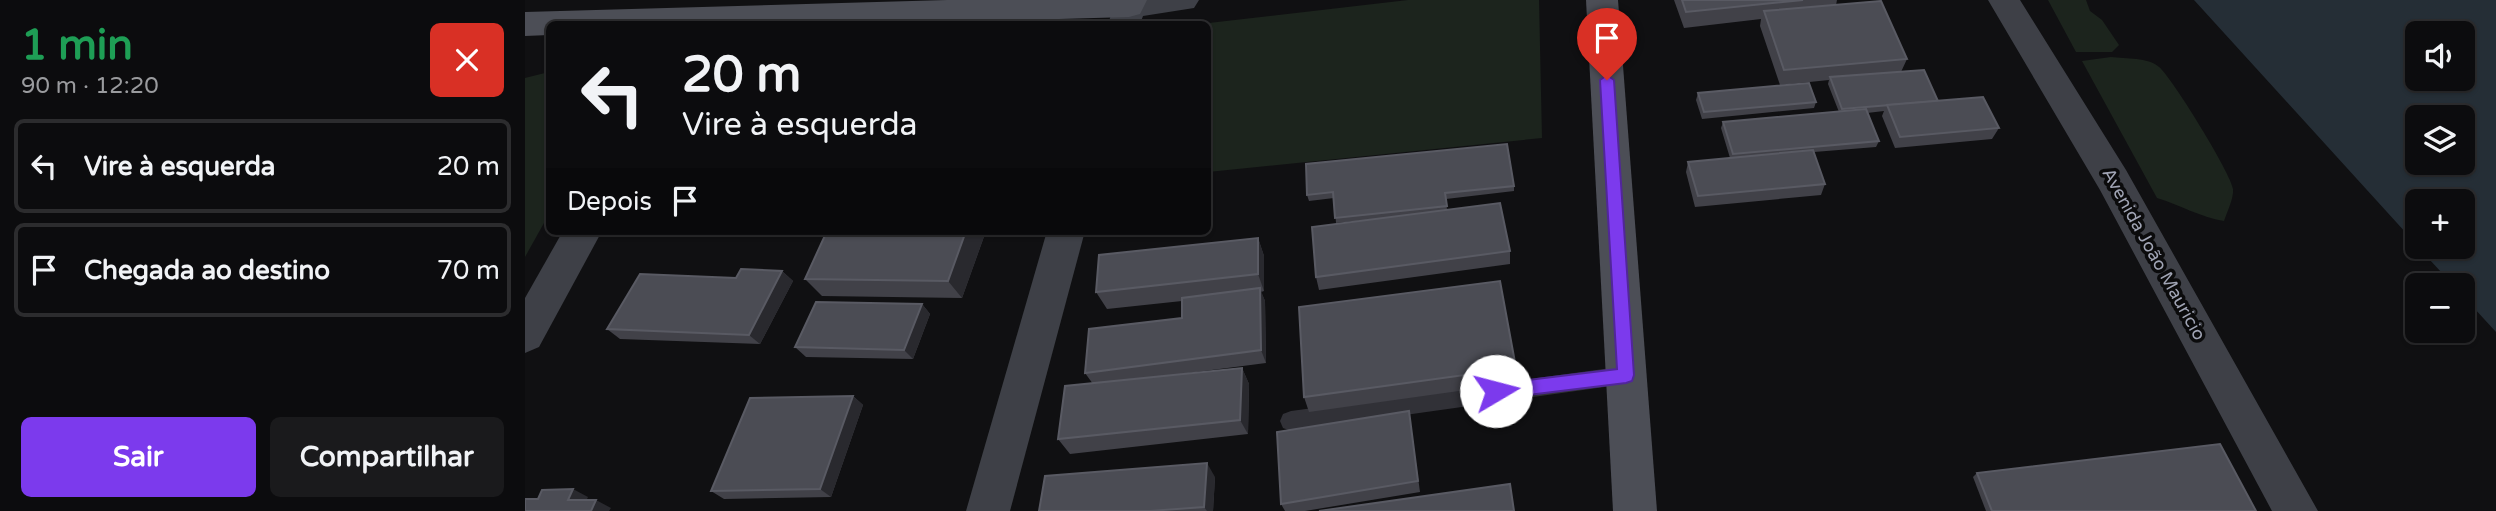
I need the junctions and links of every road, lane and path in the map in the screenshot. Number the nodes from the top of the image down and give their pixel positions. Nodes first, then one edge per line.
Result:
1 (1183, 0) edge
2 (1602, 0) edge
3 (2004, 0) edge
4 (1128, 10) edge
5 (701, 21) edge
6 (525, 24) edge
7 (546, 24) edge
8 (581, 235) edge
9 (1065, 235) edge
10 (525, 335) edge
11 (1626, 375) junction
12 (1291, 421) dead end
13 (988, 511) edge
14 (1635, 511) edge
15 (2296, 511) edge

1 - 4 main road
2 - 11 main road
3 - 15 main road, Avenida João Mauricio
4 - 5 main road
6 - 7 main road
8 - 10 main road
9 - 13 main road
11 - 12 lane
11 - 14 main road

